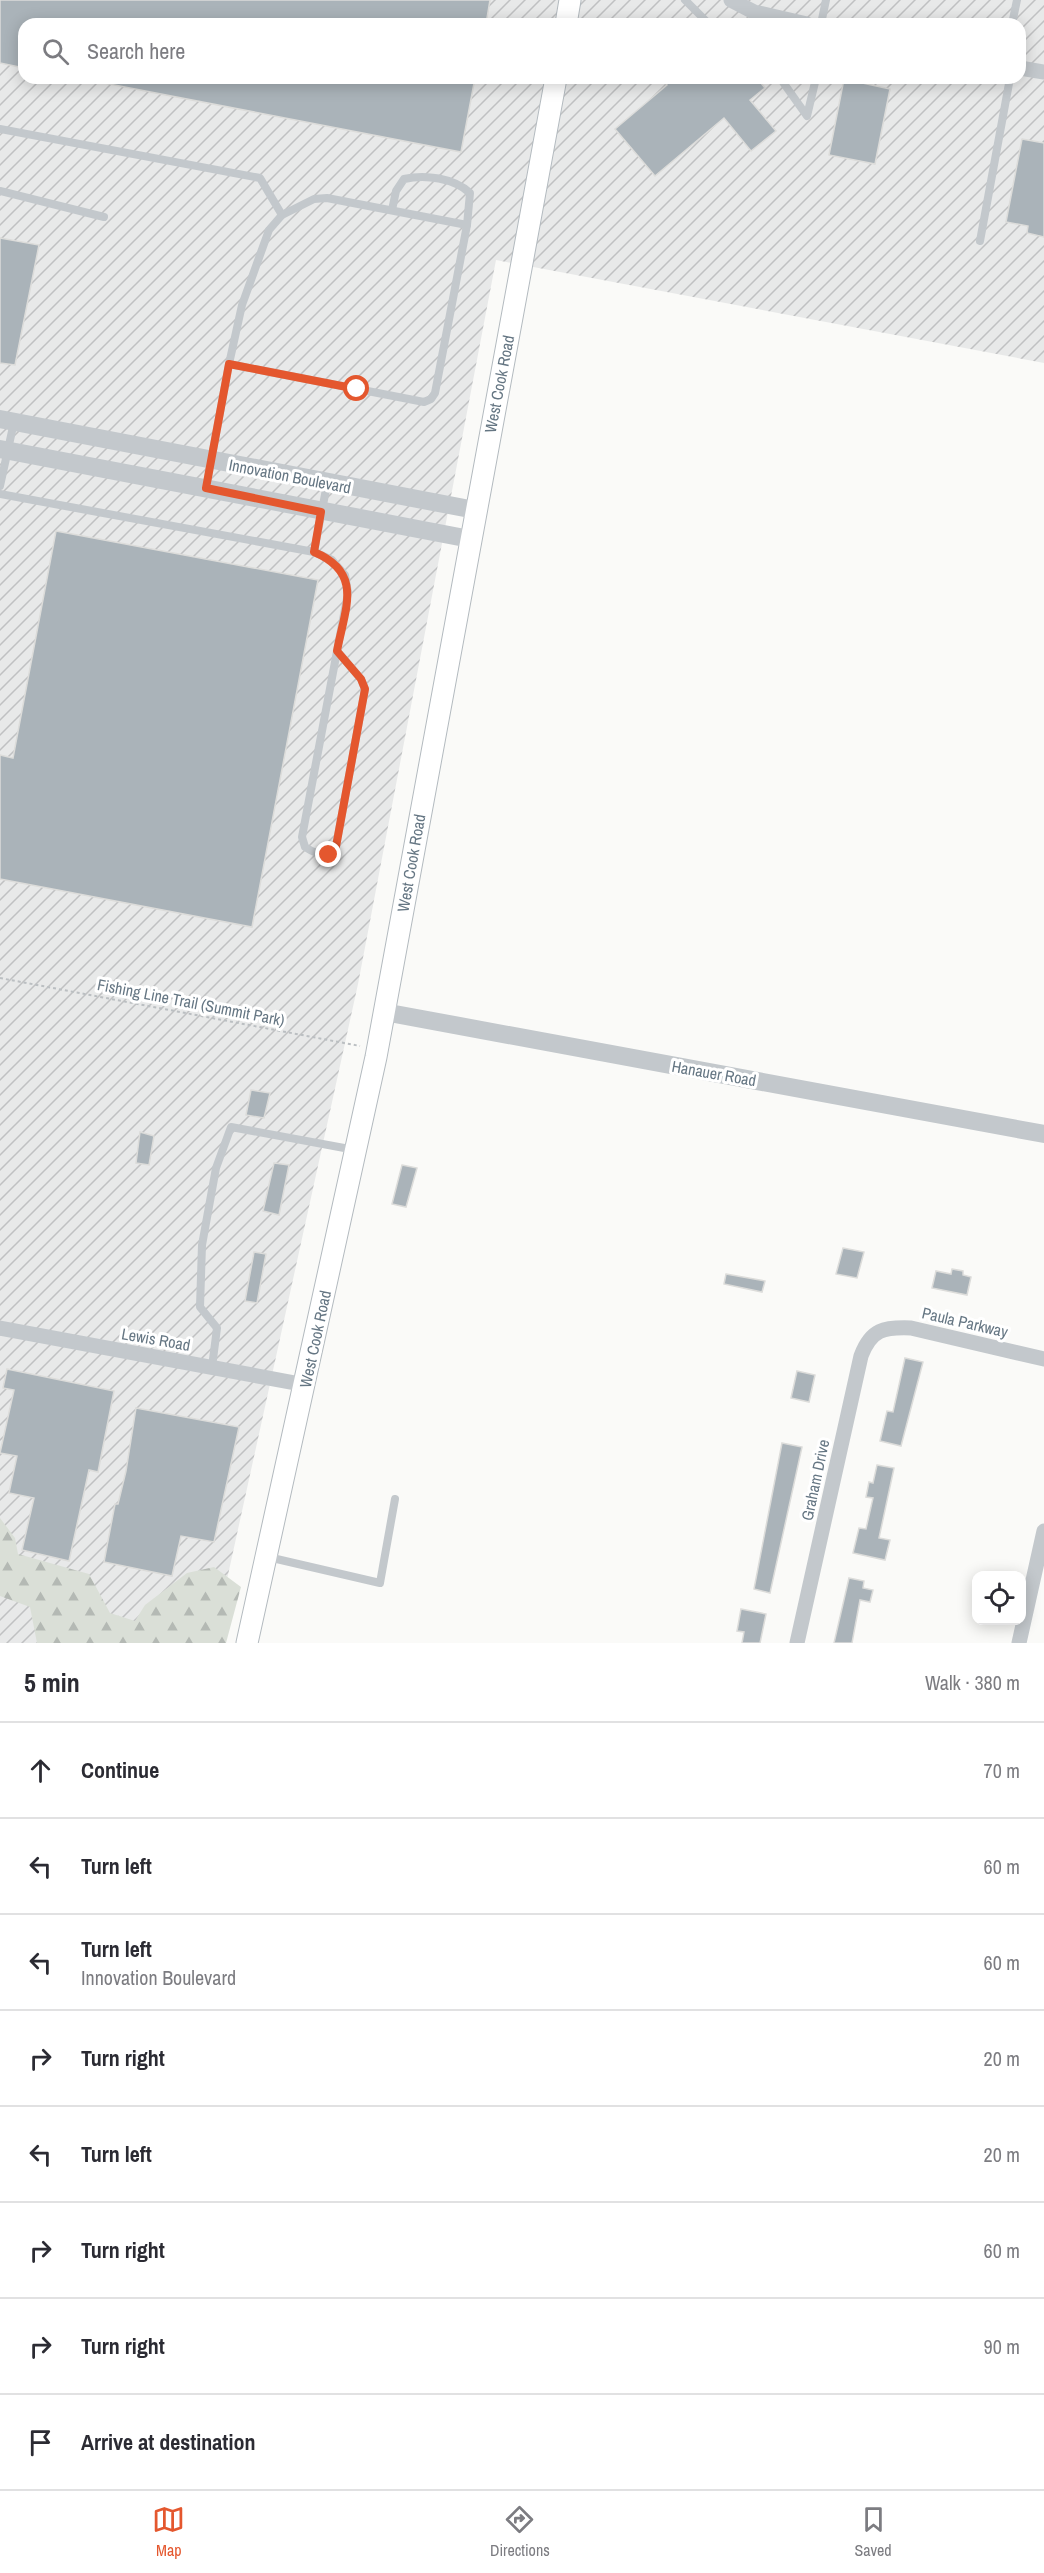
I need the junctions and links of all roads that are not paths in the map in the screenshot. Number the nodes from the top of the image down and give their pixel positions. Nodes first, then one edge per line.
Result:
1 (570, 0) edge
2 (685, 0) edge
3 (731, 0) edge
4 (826, 0) edge
5 (1017, 0) edge
6 (567, 18) edge
7 (703, 18) edge
8 (780, 18) edge
9 (822, 18) edge
10 (1013, 18) edge
11 (1026, 69) edge
12 (1044, 72) edge
13 (555, 84) edge
14 (784, 84) edge
15 (815, 84) edge
16 (1009, 84) edge
17 (0, 129) edge
18 (0, 191) edge
19 (392, 210) junction
20 (282, 215) junction
21 (104, 217) dead end
22 (467, 225) junction
23 (981, 241) dead end
24 (229, 364) junction
25 (7, 421) edge
26 (4, 450) edge
27 (211, 461) junction
28 (327, 483) junction
29 (0, 486) edge
30 (206, 488) junction
31 (0, 494) edge
32 (475, 510) junction
33 (321, 512) junction
34 (470, 539) junction
35 (314, 552) junction
36 (337, 651) junction
37 (384, 1012) junction
38 (1044, 1134) edge
39 (356, 1150) junction
40 (0, 1328) edge
41 (878, 1331) joint
42 (1044, 1359) edge
43 (212, 1367) junction
44 (306, 1385) junction
45 (394, 1499) dead end
46 (1044, 1532) edge
47 (267, 1557) junction
48 (247, 1643) edge
49 (797, 1643) edge
50 (1019, 1643) edge

1 - 6 main road
2 - 7 lane
3 - 8 street
4 - 9 lane
5 - 10 lane
11 - 12 street
13 - 32 main road, West Cook Road
14 - 15 lane
16 - 23 lane
17 - 20 lane
18 - 21 lane
19 - 20 lane
19 - 22 lane
19 - 22 lane
20 - 24 lane
22 - 24 lane
24 - 27 lane
25 - 26 lane
25 - 27 street, Innovation Boulevard
26 - 29 lane
26 - 30 street, Innovation Boulevard
27 - 28 street, Innovation Boulevard
27 - 30 lane
28 - 32 street, Innovation Boulevard
28 - 33 lane
30 - 33 street, Innovation Boulevard
31 - 35 lane
32 - 34 main road, West Cook Road
33 - 34 street, Innovation Boulevard
33 - 35 lane
34 - 37 main road, West Cook Road
35 - 36 lane
36 - 36 lane
37 - 38 street, Hanauer Road
37 - 39 main road, West Cook Road
39 - 43 lane
39 - 44 main road, West Cook Road
40 - 43 street, Lewis Road
41 - 42 street, Paula Parkway
41 - 49 street, Graham Drive
43 - 44 street, Lewis Road
44 - 47 main road, West Cook Road
45 - 47 lane
46 - 50 street
47 - 48 main road, West Cook Road

